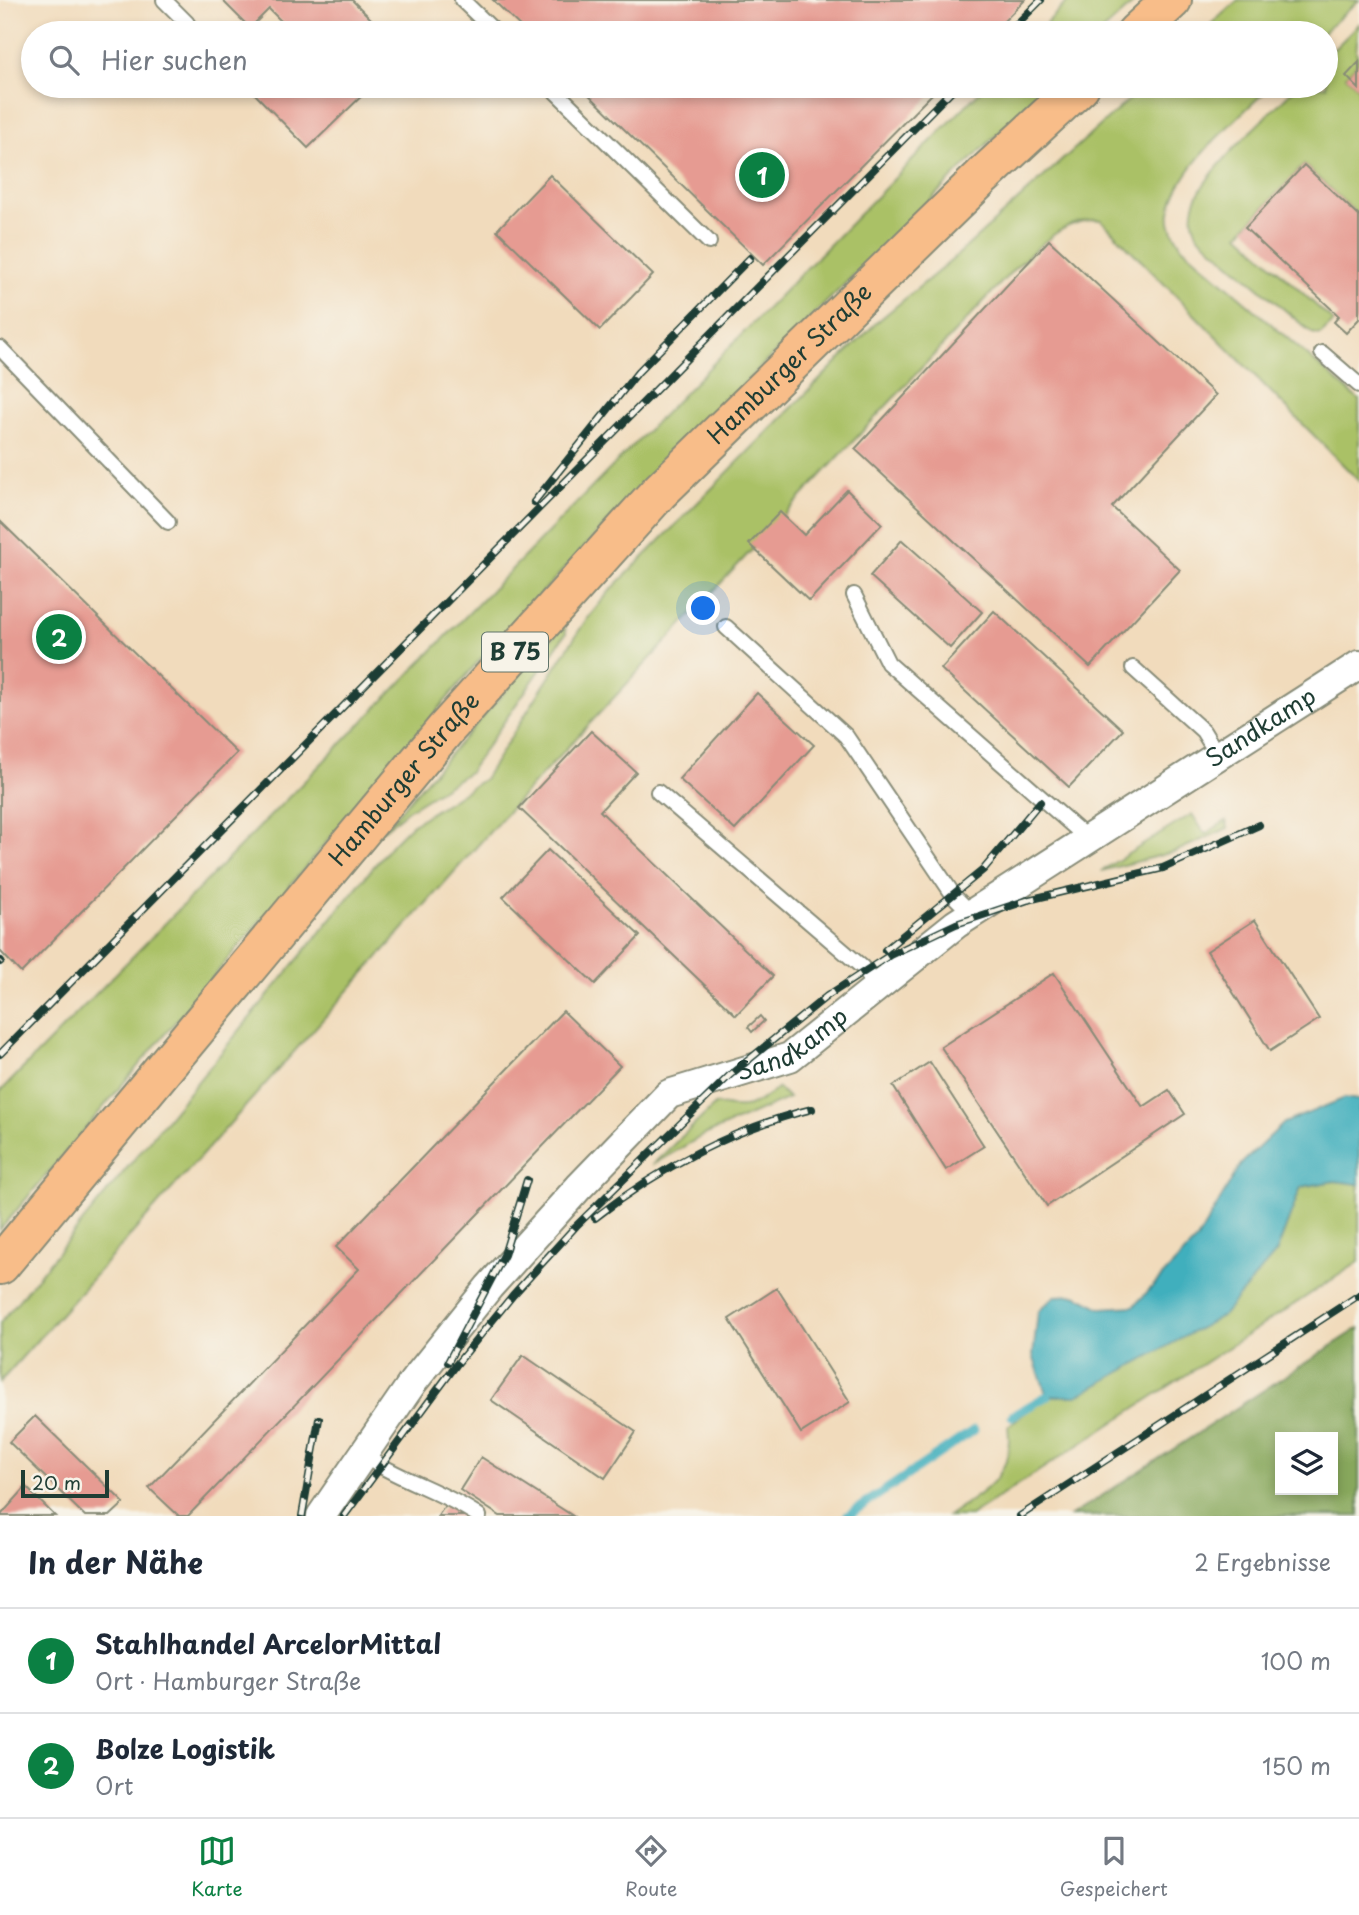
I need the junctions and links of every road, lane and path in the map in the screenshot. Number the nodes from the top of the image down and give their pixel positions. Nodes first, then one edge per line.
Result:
1 (164, 0) edge
2 (462, 0) edge
3 (1172, 0) edge
4 (185, 21) edge
5 (484, 21) edge
6 (1149, 21) edge
7 (562, 98) edge
8 (1067, 98) edge
9 (709, 242) dead end
10 (0, 348) edge
11 (1322, 353) dead end
12 (1359, 386) edge
13 (168, 522) dead end
14 (854, 594) dead end
15 (726, 627) dead end
16 (1359, 665) edge
17 (1133, 668) dead end
18 (1217, 754) junction
19 (658, 792) dead end
20 (1088, 839) junction
21 (972, 914) junction
22 (877, 988) junction
23 (0, 1265) edge
24 (363, 1455) junction
25 (321, 1516) edge
26 (480, 1516) edge

1 - 4 lane
2 - 5 lane
3 - 6 main road
7 - 9 lane
8 - 23 main road, Hamburger Straße / B 75
10 - 13 lane
11 - 12 lane
14 - 20 lane
15 - 21 lane
16 - 18 street, Sandkamp
17 - 18 lane
18 - 20 street, Sandkamp
19 - 22 lane
20 - 21 street, Sandkamp
21 - 22 street, Sandkamp
22 - 24 street, Sandkamp
24 - 25 street, Sandkamp
24 - 26 lane

